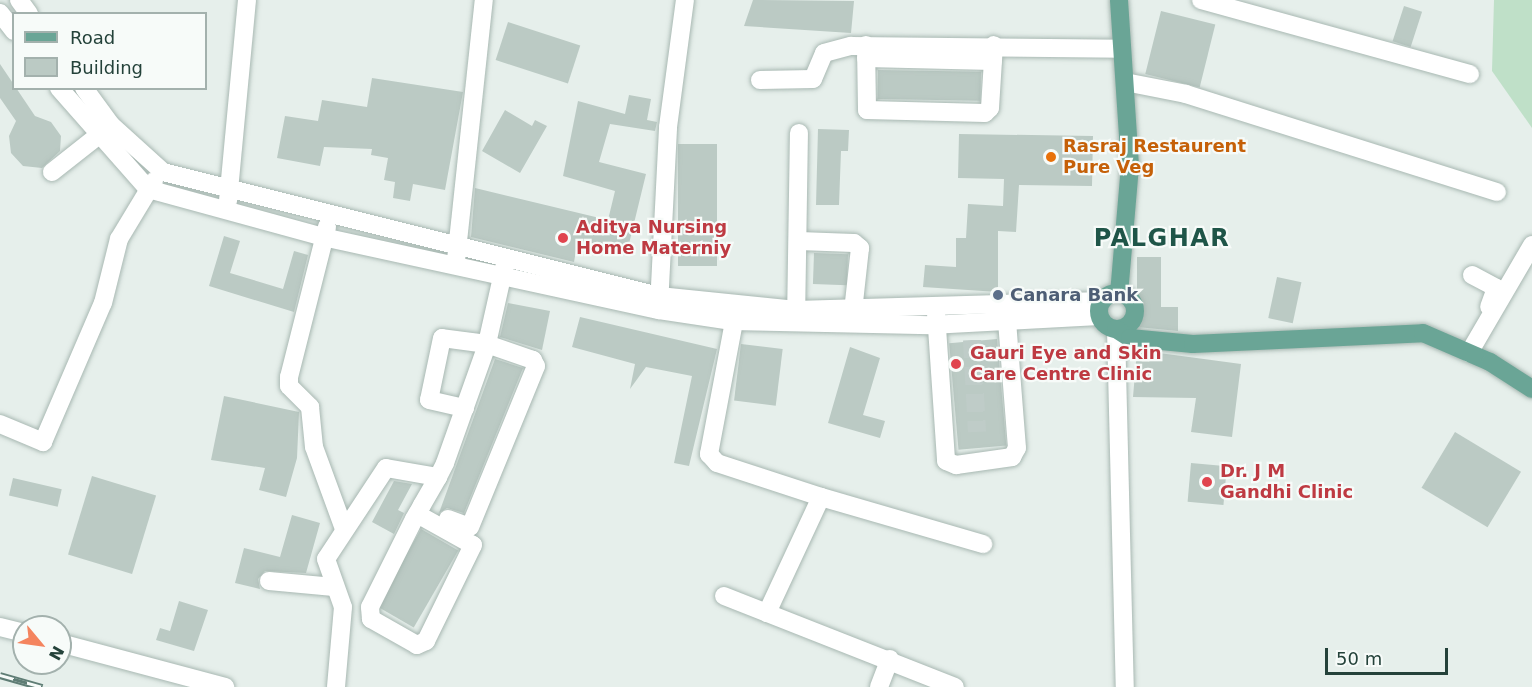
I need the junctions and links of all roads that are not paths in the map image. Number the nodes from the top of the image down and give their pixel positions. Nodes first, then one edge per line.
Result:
1 (247, 0) edge
2 (484, 0) edge
3 (685, 0) edge
4 (1119, 0) edge
5 (1201, 0) edge
6 (0, 13) edge
7 (12, 28) edge
8 (1122, 49) junction
9 (866, 51) junction
10 (994, 53) junction
11 (1470, 74) dead end
12 (760, 80) dead end
13 (1125, 82) junction
14 (61, 90) edge
15 (85, 90) edge
16 (111, 125) junction
17 (799, 133) dead end
18 (96, 137) junction
19 (163, 171) junction
20 (52, 172) dead end
21 (148, 189) junction
22 (229, 192) junction
23 (1497, 192) dead end
24 (225, 213) junction
25 (332, 216) junction
26 (323, 237) junction
27 (799, 241) junction
28 (1532, 246) edge
29 (456, 257) junction
30 (504, 267) junction
31 (1472, 274) dead end
32 (659, 303) junction
33 (1107, 304) junction
34 (735, 313) junction
35 (1006, 313) junction
36 (936, 316) junction
37 (853, 317) junction
38 (796, 318) junction
39 (1116, 329) junction
40 (487, 344) junction
41 (1467, 352) junction
42 (1532, 389) edge
43 (465, 408) junction
44 (0, 424) edge
45 (438, 477) junction
46 (821, 497) junction
47 (420, 510) junction
48 (344, 529) junction
49 (983, 544) dead end
50 (269, 581) dead end
51 (334, 587) junction
52 (724, 596) dead end
53 (767, 613) junction
54 (72, 646) edge
55 (890, 659) junction
56 (225, 687) edge
57 (336, 687) edge
58 (879, 687) edge
59 (954, 687) edge
60 (1125, 687) edge

1 - 22 street
2 - 29 street
3 - 32 street
4 - 8 main road
5 - 11 street
6 - 7 street
8 - 10 street
8 - 13 main road
9 - 10 street
9 - 10 street
9 - 12 street
13 - 23 street
13 - 33 main road
14 - 18 street
15 - 16 street
16 - 18 street
16 - 19 street
17 - 27 street
18 - 20 street
18 - 21 street
19 - 21 street
19 - 22 street
21 - 24 street
21 - 44 street
22 - 24 street
22 - 25 street
24 - 26 street
25 - 26 street
25 - 29 street
26 - 29 street
26 - 48 street
27 - 37 street
27 - 38 street
28 - 41 street
29 - 30 street
30 - 32 street
30 - 40 street
31 - 41 street
32 - 34 street
33 - 35 street
33 - 39 main road
33 - 39 main road
34 - 38 street
34 - 46 street
35 - 36 street
35 - 36 street
36 - 37 street
37 - 38 street
39 - 41 main road
39 - 60 street
40 - 43 street
40 - 43 street
40 - 47 street
41 - 42 main road
43 - 45 street
45 - 47 street
45 - 48 street
46 - 49 street
46 - 53 street
47 - 47 street
48 - 51 street
50 - 51 street
51 - 57 street
52 - 53 street
53 - 55 street
54 - 56 street
55 - 58 street
55 - 59 street

